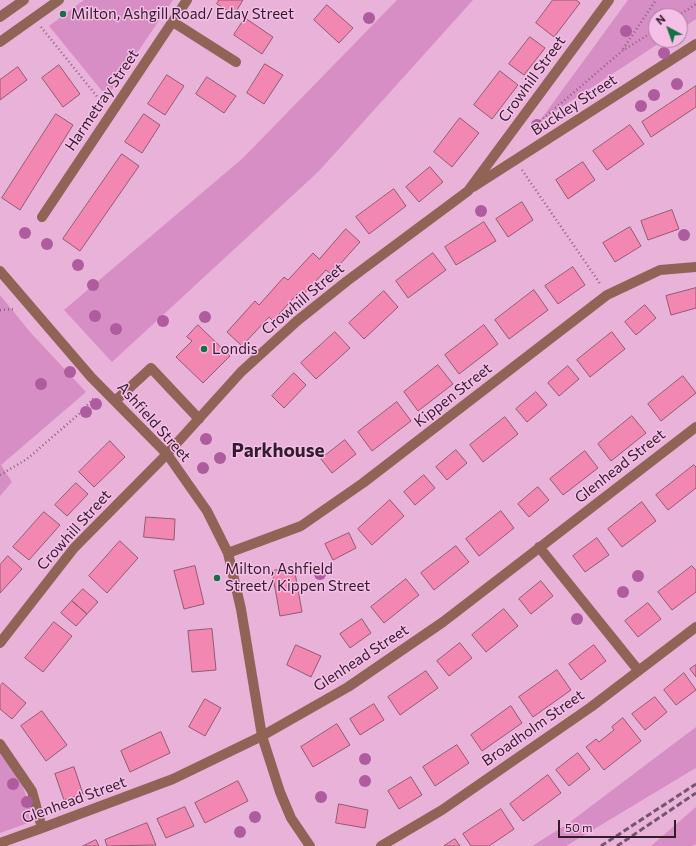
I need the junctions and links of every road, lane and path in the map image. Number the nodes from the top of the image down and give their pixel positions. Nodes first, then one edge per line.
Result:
1 (24, 0) edge
2 (59, 0) edge
3 (187, 0) edge
4 (609, 0) edge
5 (656, 0) edge
6 (0, 17) edge
7 (34, 18) junction
8 (172, 22) junction
9 (648, 35) edge
10 (0, 42) edge
11 (696, 44) edge
12 (622, 51) junction
13 (236, 62) dead end
14 (111, 113) junction
15 (528, 132) dead end
16 (515, 161) junction
17 (468, 191) junction
18 (42, 217) dead end
19 (696, 267) edge
20 (0, 271) edge
21 (608, 295) junction
22 (103, 389) junction
23 (115, 401) junction
24 (199, 419) junction
25 (696, 427) edge
26 (167, 454) junction
27 (0, 475) edge
28 (539, 547) junction
29 (228, 552) junction
30 (696, 627) edge
31 (0, 643) edge
32 (638, 670) junction
33 (262, 736) junction
34 (0, 744) edge
35 (42, 828) junction
36 (0, 843) edge
37 (310, 846) edge
38 (381, 846) edge

1 - 6 street
2 - 7 street
3 - 8 street, Harmetray Street
4 - 17 street, Crowhill Street
5 - 12 path
7 - 10 street
7 - 14 path
8 - 13 street
8 - 14 street, Harmetray Street
9 - 12 path
11 - 16 street, Buckley Street
12 - 15 path
14 - 18 street, Harmetray Street
16 - 17 street, Buckley Street
16 - 21 path
17 - 24 street, Crowhill Street
19 - 21 street, Kippen Street
20 - 22 street, Ashfield Street
21 - 29 street, Kippen Street
22 - 23 street, Ashfield Street
22 - 27 path
23 - 24 street
23 - 26 street, Ashfield Street
24 - 26 street, Crowhill Street
25 - 28 street, Glenhead Street
26 - 29 street, Ashfield Street
26 - 31 street, Crowhill Street
28 - 32 street
28 - 33 street, Glenhead Street
29 - 33 street, Ashfield Street
30 - 32 street, Broadholm Street
32 - 38 street, Broadholm Street
33 - 35 street, Glenhead Street
33 - 37 street, Ashfield Street
34 - 35 street
35 - 36 street, Glenhead Street

